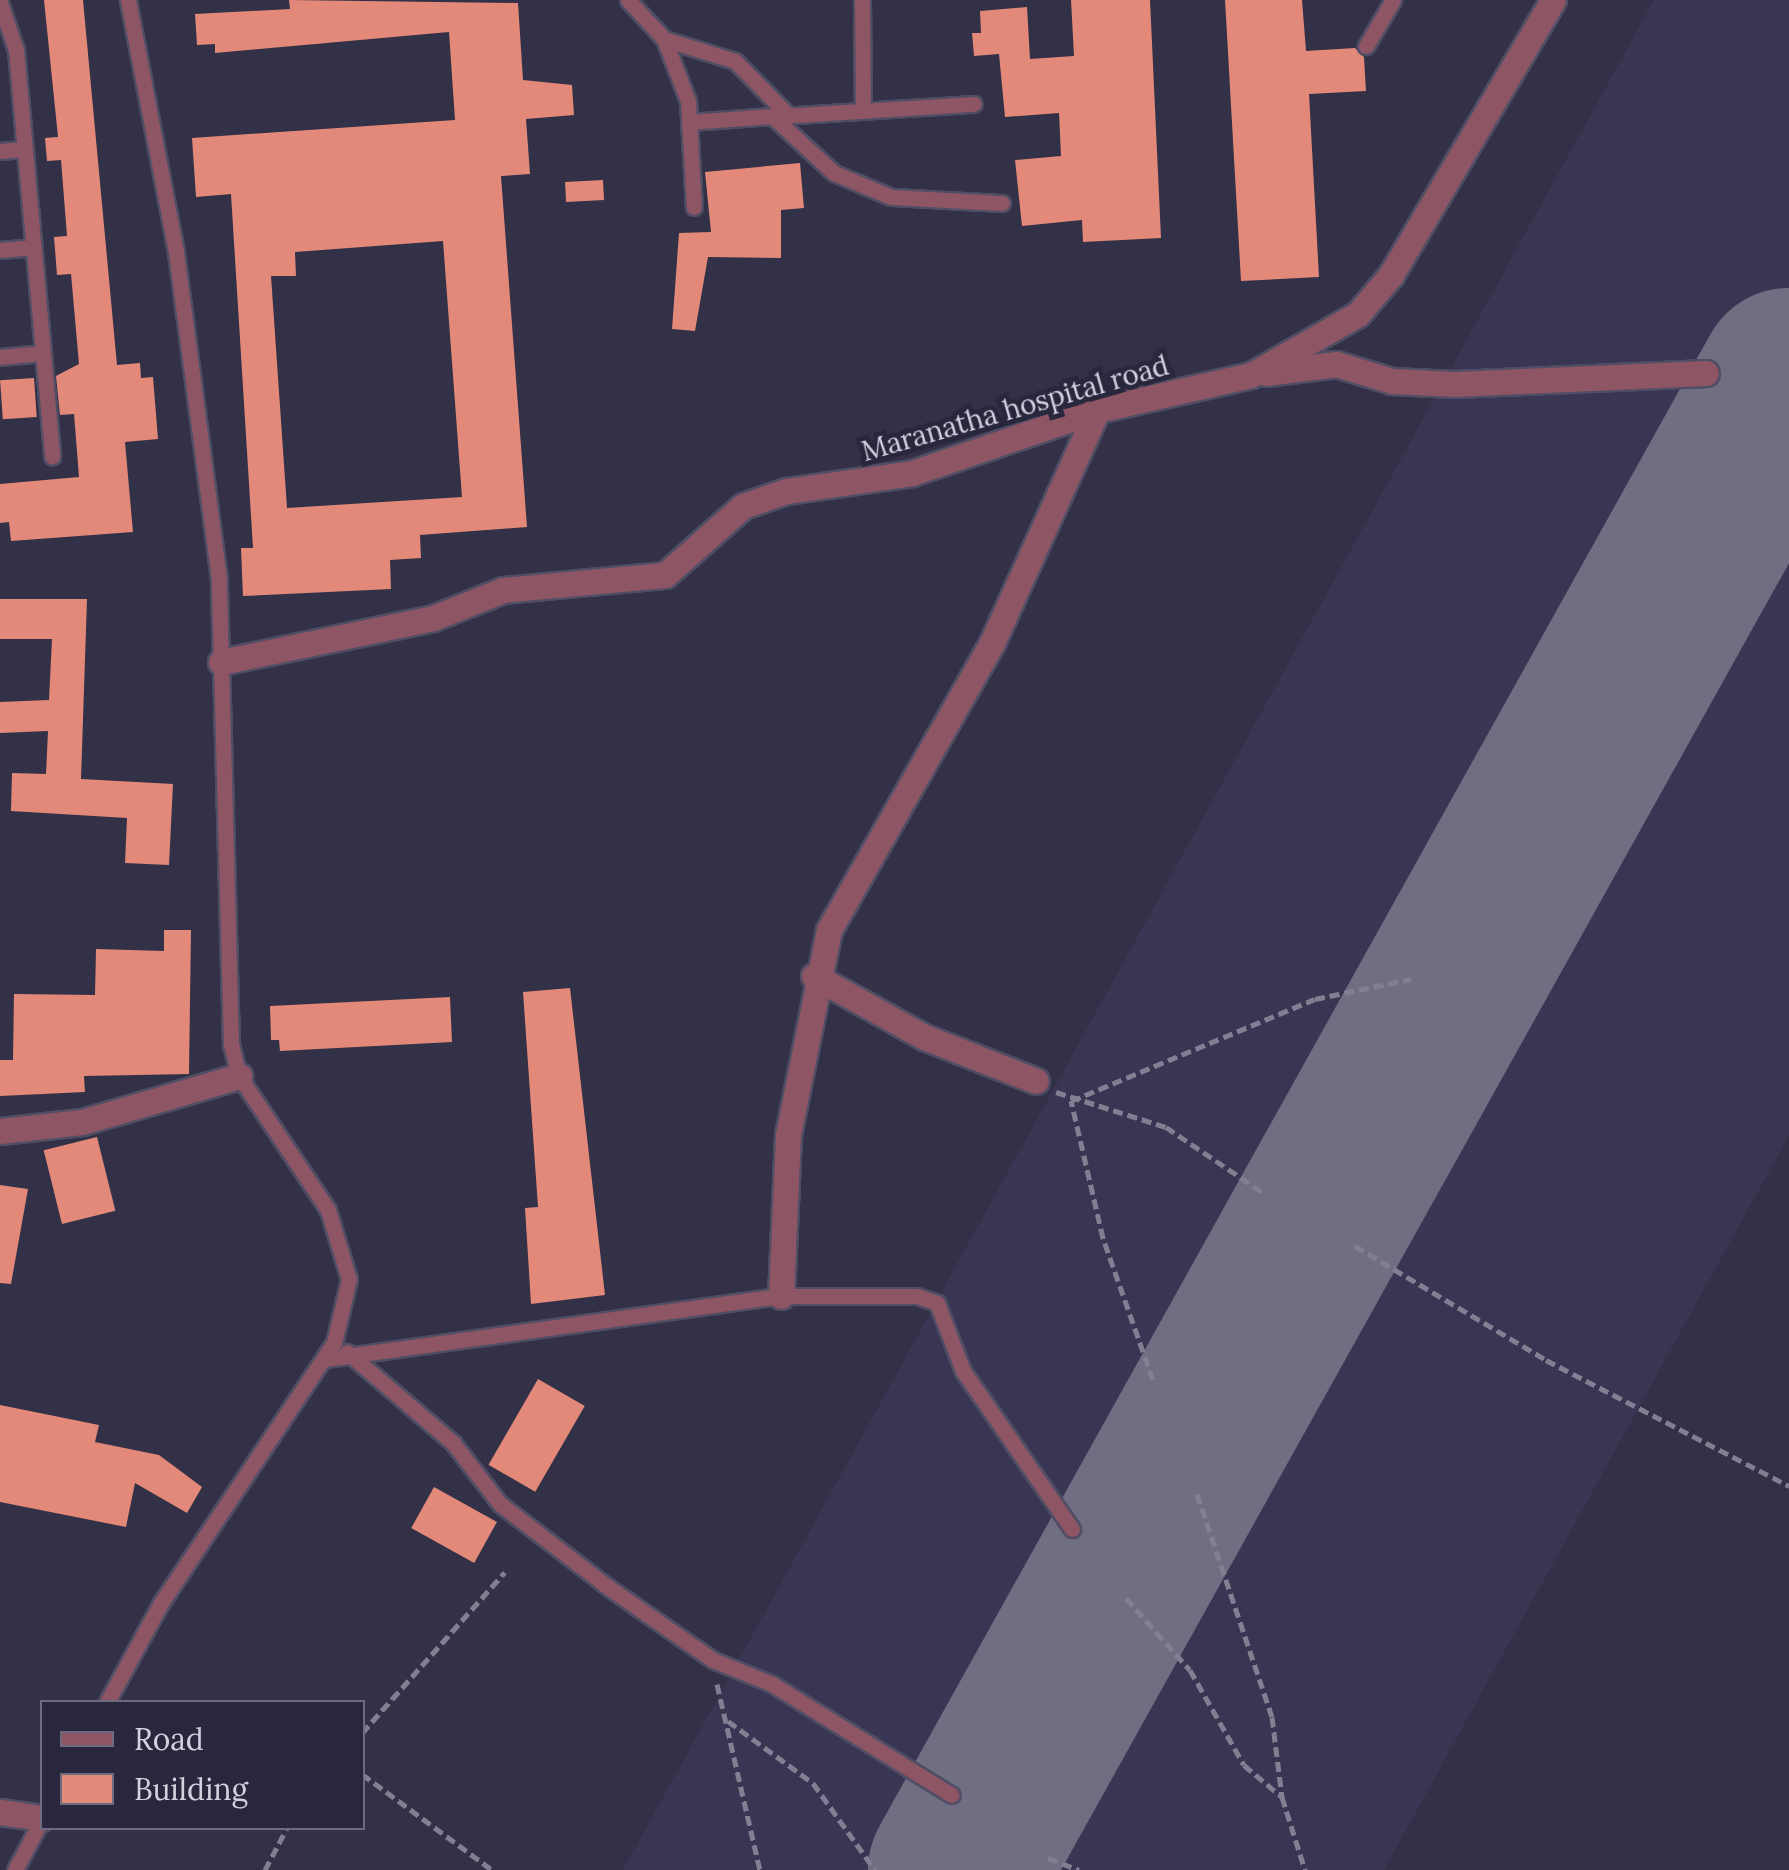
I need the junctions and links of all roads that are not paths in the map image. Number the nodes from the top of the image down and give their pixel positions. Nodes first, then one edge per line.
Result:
1 (128, 0) edge
2 (628, 0) edge
3 (862, 0) edge
4 (1393, 0) edge
5 (1553, 0) edge
6 (0, 3) edge
7 (664, 40) junction
8 (1366, 46) dead end
9 (8, 50) edge
10 (974, 104) dead end
11 (863, 108) junction
12 (780, 116) junction
13 (689, 122) junction
14 (23, 149) junction
15 (0, 151) edge
16 (1002, 203) dead end
17 (694, 207) dead end
18 (32, 247) junction
19 (0, 250) edge
20 (42, 353) junction
21 (0, 356) edge
22 (1706, 373) dead end
23 (1251, 375) junction
24 (1097, 410) junction
25 (52, 456) dead end
26 (221, 662) junction
27 (814, 976) junction
28 (239, 1076) junction
29 (1036, 1081) road end
30 (0, 1131) edge
31 (781, 1296) junction
32 (334, 1343) junction
33 (353, 1356) junction
34 (325, 1360) junction
35 (1072, 1529) dead end
36 (108, 1700) edge
37 (952, 1795) dead end
38 (0, 1812) edge
39 (40, 1819) edge
40 (40, 1823) edge
41 (14, 1870) edge

1 - 26 lane
2 - 7 lane
3 - 11 lane
4 - 8 lane
5 - 23 street, Maranatha hospital road
6 - 9 lane
7 - 12 lane
7 - 13 lane
9 - 14 lane
10 - 11 lane
11 - 12 lane
12 - 13 lane
12 - 16 lane
13 - 17 lane
14 - 15 lane
14 - 18 lane
18 - 19 lane
18 - 20 lane
20 - 21 lane
20 - 25 lane
22 - 23 street
23 - 24 street, Maranatha hospital road
24 - 26 street, Maranatha hospital road
24 - 27 street
26 - 28 lane
27 - 29 street
27 - 31 street
28 - 30 street
28 - 32 lane
31 - 33 lane
31 - 35 lane
32 - 33 lane
32 - 34 lane
33 - 34 lane
33 - 37 lane
34 - 36 lane
38 - 39 street
40 - 41 lane

